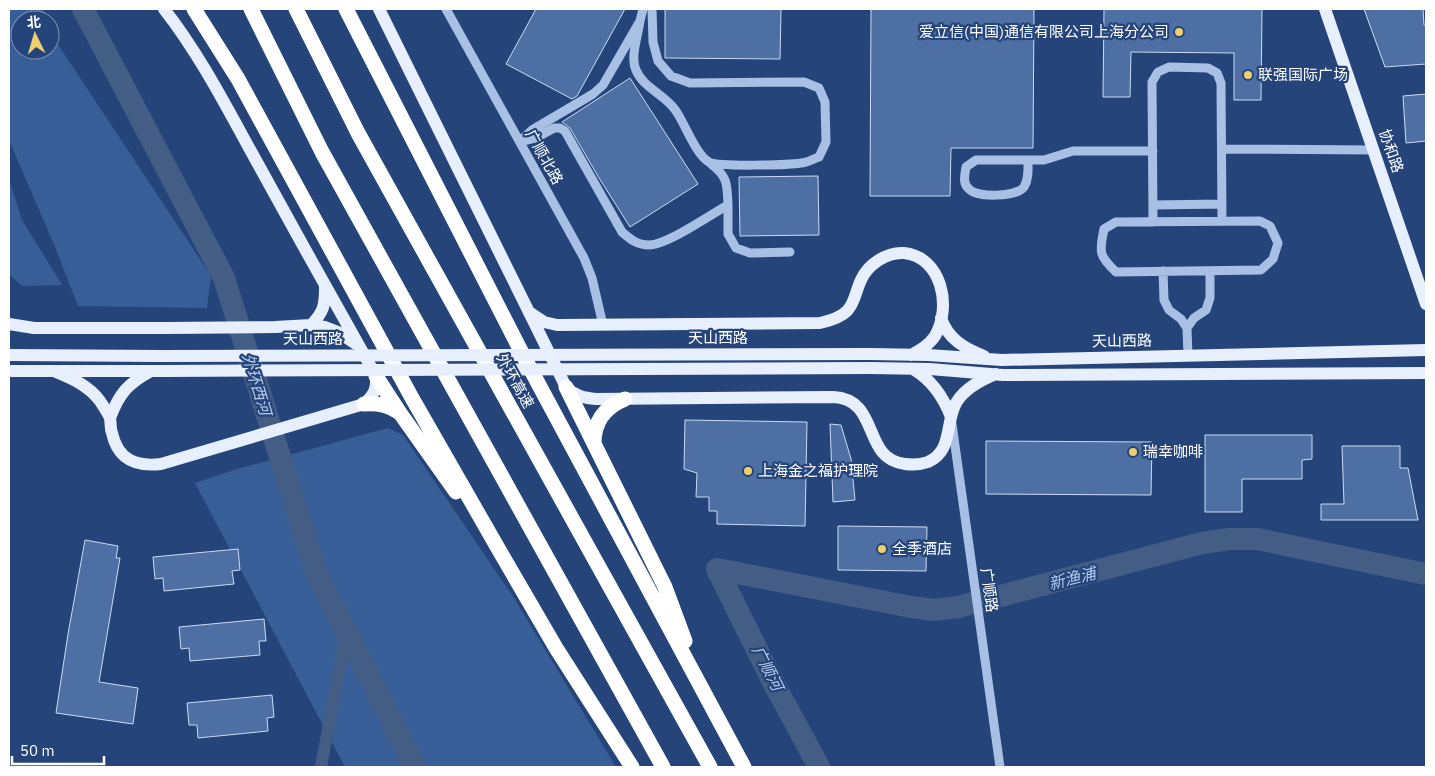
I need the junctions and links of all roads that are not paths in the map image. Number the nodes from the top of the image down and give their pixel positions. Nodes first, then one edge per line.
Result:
1 (164, 9) edge
2 (194, 9) edge
3 (251, 9) edge
4 (296, 9) edge
5 (346, 9) edge
6 (379, 9) edge
7 (446, 9) edge
8 (643, 9) edge
9 (652, 9) edge
10 (1325, 9) edge
11 (640, 21) junction
12 (520, 142) junction
13 (1222, 150) junction
14 (1374, 150) junction
15 (1153, 151) junction
16 (1028, 160) junction
17 (709, 162) junction
18 (1222, 204) junction
19 (728, 205) junction
20 (1153, 205) junction
21 (1222, 221) junction
22 (1154, 222) junction
23 (790, 252) dead end
24 (1163, 271) junction
25 (1210, 271) junction
26 (325, 287) junction
27 (1426, 304) edge
28 (528, 310) junction
29 (941, 318) junction
30 (9, 324) edge
31 (311, 325) junction
32 (603, 325) junction
33 (557, 326) junction
34 (1187, 328) junction
35 (543, 340) junction
36 (362, 350) junction
37 (1426, 350) edge
38 (911, 355) junction
39 (9, 356) edge
40 (1188, 356) junction
41 (994, 360) junction
42 (911, 368) junction
43 (9, 371) edge
44 (157, 371) junction
45 (56, 372) junction
46 (1426, 373) edge
47 (996, 374) junction
48 (376, 376) junction
49 (566, 387) junction
50 (625, 399) junction
51 (364, 404) junction
52 (400, 413) junction
53 (951, 417) junction
54 (110, 418) junction
55 (594, 443) junction
56 (499, 550) junction
57 (699, 683) junction
58 (632, 767) edge
59 (663, 767) edge
60 (710, 767) edge
61 (744, 767) edge
62 (1000, 767) edge

1 - 26 main road
2 - 56 highway
3 - 59 highway
4 - 60 highway, 外环高速
5 - 57 highway
6 - 28 main road
7 - 12 street, 广顺北路
8 - 11 street
9 - 17 street
10 - 14 main road, 协和路
11 - 12 street
11 - 17 street
12 - 19 street
12 - 32 street, 广顺北路
13 - 14 street
13 - 15 street
13 - 18 street
14 - 27 main road, 协和路
15 - 16 street
15 - 20 street
16 - 16 street
17 - 19 street
18 - 20 street
18 - 21 street
19 - 23 street
20 - 22 street
21 - 22 street
21 - 25 street
22 - 24 street
24 - 25 street
24 - 34 street
25 - 34 street
26 - 31 main road
26 - 36 main road
28 - 33 main road
28 - 35 main road
29 - 32 main road
29 - 38 main road
29 - 41 main road
30 - 31 main road
31 - 36 main road
32 - 33 main road
33 - 35 main road
34 - 40 street
35 - 49 main road
36 - 48 main road
37 - 40 main road, 天山西路
38 - 39 main road, 天山西路, bridge
38 - 41 main road, 天山西路
40 - 41 main road, 天山西路
42 - 44 main road, 天山西路, bridge
42 - 47 main road, 天山西路
42 - 53 main road
43 - 45 main road, 天山西路
44 - 45 main road, 天山西路
44 - 54 main road
45 - 54 main road
46 - 47 main road, 天山西路
47 - 53 main road
48 - 51 main road
48 - 52 highway
49 - 50 main road
49 - 55 highway
50 - 53 main road
50 - 55 highway
51 - 52 highway
51 - 54 main road
52 - 56 highway
53 - 62 street, 广顺路
55 - 57 highway
56 - 58 highway
57 - 61 highway

